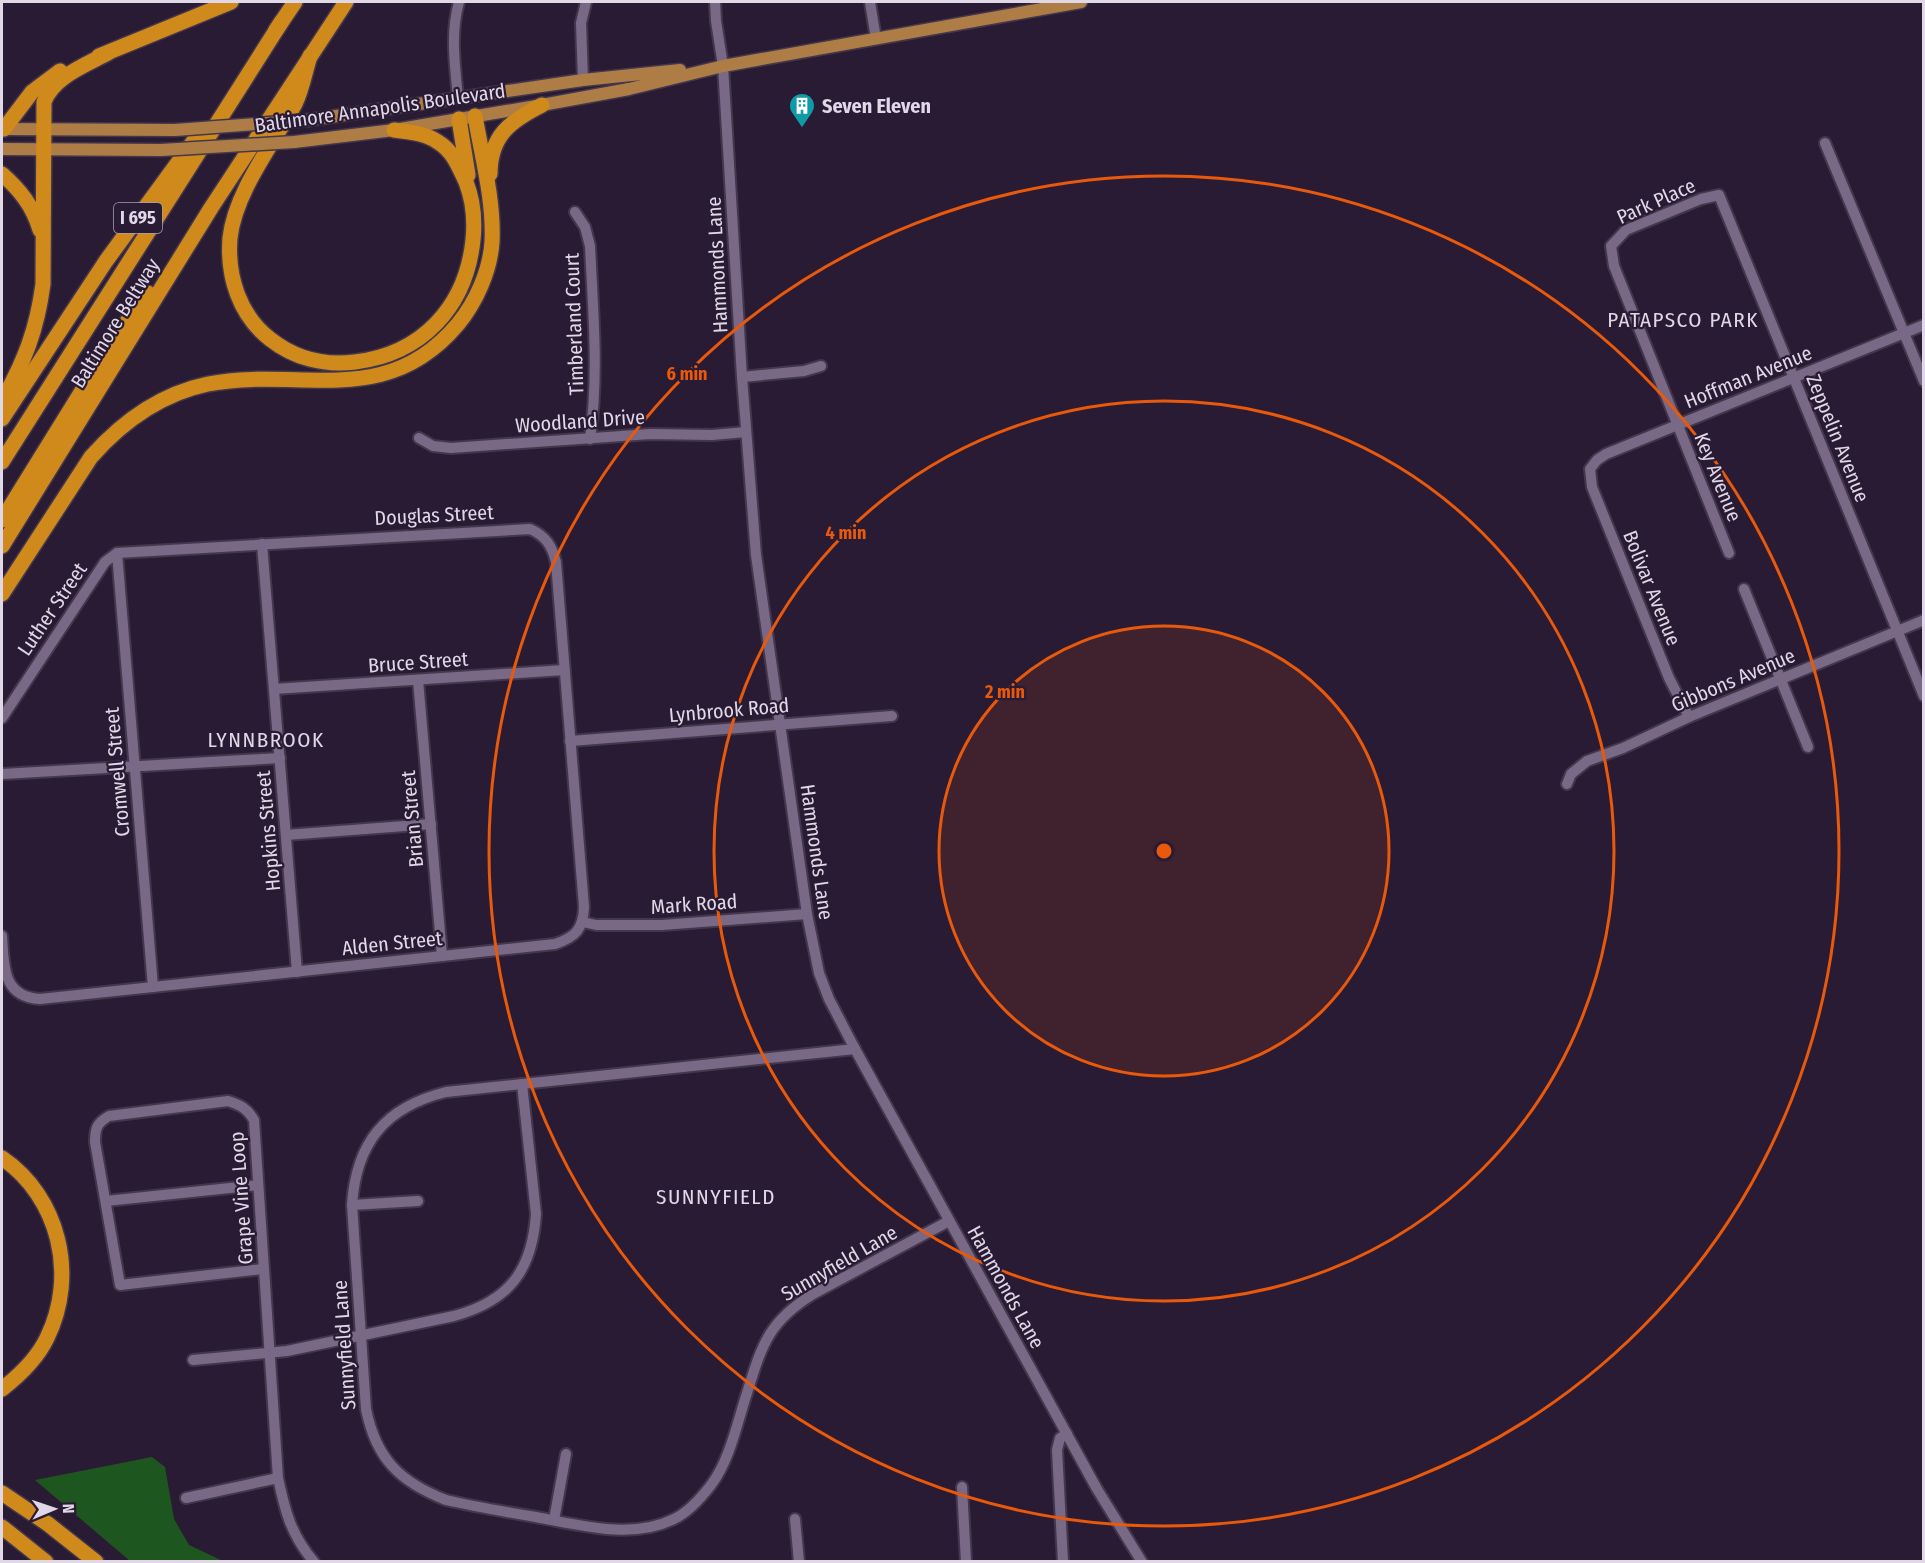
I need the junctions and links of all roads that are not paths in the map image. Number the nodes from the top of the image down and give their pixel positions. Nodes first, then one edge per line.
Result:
1 (231, 2) edge
2 (295, 2) edge
3 (346, 2) edge
4 (459, 2) edge
5 (586, 2) edge
6 (715, 2) edge
7 (870, 2) edge
8 (1082, 2) edge
9 (282, 21) junction
10 (876, 39) junction
11 (108, 53) junction
12 (310, 56) junction
13 (723, 66) junction
14 (583, 80) junction
15 (458, 98) junction
16 (542, 105) junction
17 (467, 117) junction
18 (3, 129) edge
19 (43, 130) junction
20 (394, 130) junction
21 (1825, 143) dead end
22 (2, 149) edge
23 (43, 150) junction
24 (2, 174) edge
25 (470, 192) junction
26 (1719, 195) joint
27 (490, 201) junction
28 (211, 208) junction
29 (575, 212) dead end
30 (1611, 246) joint
31 (44, 247) junction
32 (1923, 325) edge
33 (1904, 333) junction
34 (821, 366) dead end
35 (742, 377) junction
36 (1794, 378) junction
37 (1923, 381) edge
38 (2, 402) edge
39 (2, 419) edge
40 (1678, 425) junction
41 (746, 432) junction
42 (419, 438) dead end
43 (590, 439) junction
44 (2, 462) edge
45 (1590, 469) joint
46 (2, 520) edge
47 (262, 544) junction
48 (2, 546) edge
49 (117, 553) junction
50 (1729, 553) dead end
51 (1744, 589) dead end
52 (2, 594) edge
53 (1923, 620) edge
54 (1897, 631) junction
55 (564, 670) junction
56 (1780, 679) junction
57 (418, 680) junction
58 (274, 689) junction
59 (1923, 696) edge
60 (892, 716) dead end
61 (1689, 717) junction
62 (2, 718) edge
63 (780, 724) junction
64 (570, 741) junction
65 (1808, 747) dead end
66 (280, 758) junction
67 (134, 766) junction
68 (2, 774) edge
69 (1567, 784) dead end
70 (431, 824) junction
71 (286, 835) junction
72 (807, 914) junction
73 (583, 922) junction
74 (2, 936) edge
75 (442, 956) junction
76 (297, 972) junction
77 (153, 987) junction
78 (855, 1049) junction
79 (522, 1084) junction
80 (2, 1158) edge
81 (258, 1185) junction
82 (106, 1201) junction
83 (418, 1201) dead end
84 (352, 1205) junction
85 (950, 1221) junction
86 (263, 1269) junction
87 (362, 1335) junction
88 (269, 1353) junction
89 (193, 1360) dead end
90 (2, 1389) edge
91 (1067, 1434) junction
92 (566, 1454) dead end
93 (278, 1478) junction
94 (962, 1487) dead end
95 (2, 1493) edge
96 (186, 1498) dead end
97 (795, 1519) dead end
98 (554, 1520) junction
99 (2, 1527) edge
100 (46, 1562) edge
101 (96, 1562) edge
102 (314, 1562) edge
103 (799, 1562) edge
104 (966, 1562) edge
105 (1063, 1562) edge
106 (1142, 1562) edge

1 - 11 highway
2 - 9 highway, Baltimore Beltway / I 695
3 - 12 highway, Baltimore Beltway / I 695
4 - 15 street
5 - 14 street
6 - 13 street, Hammonds Lane
7 - 10 street
8 - 10 main road, Baltimore Annapolis Boulevard
9 - 39 highway, Baltimore Beltway / I 695
9 - 44 highway
10 - 13 main road, Baltimore Annapolis Boulevard
11 - 18 highway
11 - 19 highway
12 - 25 highway
12 - 28 highway, Baltimore Beltway / I 695
13 - 14 main road, Baltimore Annapolis Boulevard
13 - 16 main road, Baltimore Annapolis Boulevard
13 - 35 street, Hammonds Lane
14 - 15 main road, Baltimore Annapolis Boulevard
15 - 17 main road
15 - 19 main road, Baltimore Annapolis Boulevard, bridge
16 - 17 main road, Baltimore Annapolis Boulevard
16 - 27 highway
17 - 20 main road, Baltimore Annapolis Boulevard
17 - 25 highway
17 - 27 highway
18 - 19 main road, Baltimore Annapolis Boulevard
19 - 23 highway
20 - 23 main road, Baltimore Annapolis Boulevard, bridge
20 - 25 highway
21 - 33 street
22 - 23 main road, Baltimore Annapolis Boulevard
23 - 31 highway
24 - 31 highway
26 - 30 street, Park Place
26 - 36 street, Zeppelin Avenue
27 - 52 highway
28 - 46 highway
28 - 48 highway, Baltimore Beltway / I 695
29 - 43 street, Timberland Court
30 - 40 street, Key Avenue
31 - 38 highway
32 - 33 street, Hoffman Avenue
33 - 36 street, Hoffman Avenue
33 - 37 street
34 - 35 street
35 - 41 street, Hammonds Lane
36 - 40 street, Hoffman Avenue
36 - 54 street, Zeppelin Avenue
40 - 45 street, Hoffman Avenue
40 - 50 street, Key Avenue
41 - 43 street, Woodland Drive
41 - 63 street, Hammonds Lane
42 - 43 street, Woodland Drive
45 - 61 street, Bolivar Avenue
47 - 49 street, Douglas Street
47 - 55 street, Douglas Street
47 - 58 street, Hopkins Street
49 - 62 street, Luther Street
49 - 67 street, Cromwell Street
51 - 56 street
53 - 54 street, Gibbons Avenue
54 - 56 street, Gibbons Avenue
54 - 59 street, Zeppelin Avenue
55 - 57 street, Bruce Street
55 - 64 street, Douglas Street
56 - 61 street, Gibbons Avenue
56 - 65 street
57 - 58 street, Bruce Street
57 - 70 street, Brian Street
58 - 66 street, Hopkins Street
60 - 63 street, Lynbrook Road
61 - 69 street, Gibbons Avenue
63 - 64 street, Lynbrook Road
63 - 72 street, Hammonds Lane
64 - 73 street
66 - 67 street
66 - 71 street, Hopkins Street
67 - 68 street
67 - 77 street, Cromwell Street
70 - 71 street
70 - 75 street, Brian Street
71 - 76 street, Hopkins Street
72 - 73 street, Mark Road
72 - 78 street, Hammonds Lane
73 - 75 street, Alden Street
74 - 77 street, Alden Street
75 - 76 street, Alden Street
76 - 77 street, Alden Street
78 - 79 street, Sunnyfield Lane
78 - 85 street, Hammonds Lane
79 - 84 street, Sunnyfield Lane
79 - 87 street
80 - 90 highway
81 - 82 street
81 - 82 street, Grape Vine Loop
81 - 86 street, Grape Vine Loop
82 - 86 street, Grape Vine Loop
83 - 84 street
84 - 87 street, Sunnyfield Lane
85 - 91 street, Hammonds Lane
85 - 98 street, Sunnyfield Lane
86 - 88 street, Grape Vine Loop
87 - 88 street
87 - 98 street, Sunnyfield Lane
88 - 89 street
88 - 93 street, Grape Vine Loop
91 - 105 street
91 - 106 street, Hammonds Lane
92 - 98 street
93 - 96 street
93 - 102 street, Grape Vine Loop
94 - 104 street
95 - 101 highway
97 - 103 street
99 - 100 highway

